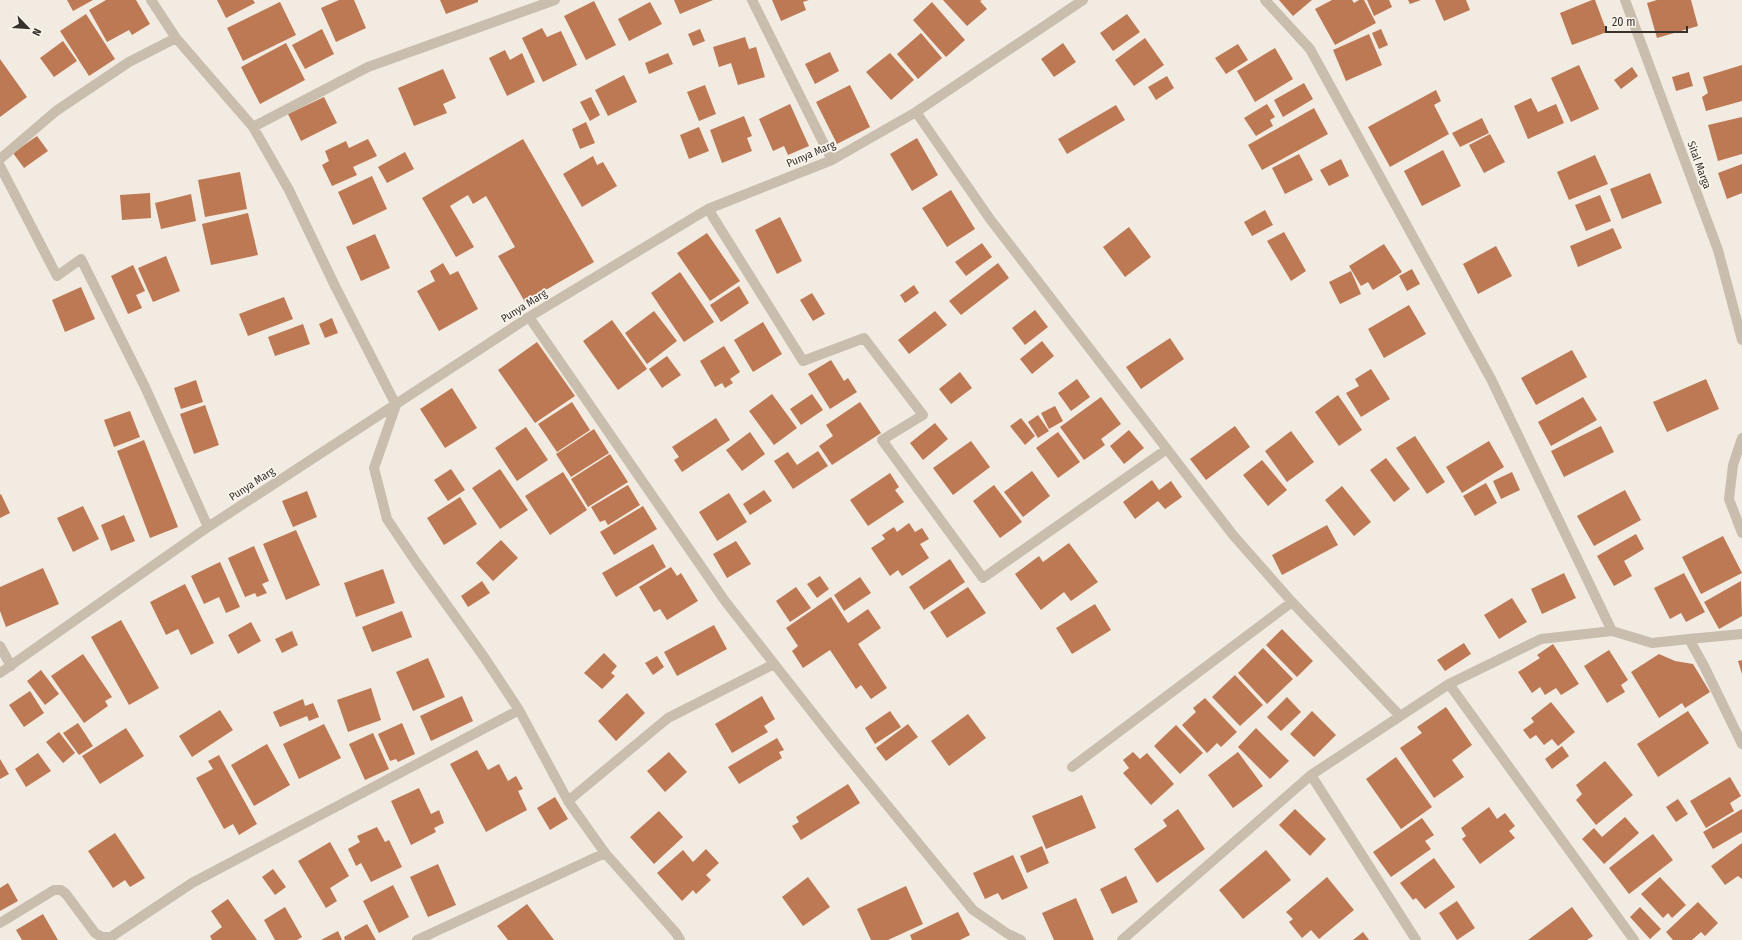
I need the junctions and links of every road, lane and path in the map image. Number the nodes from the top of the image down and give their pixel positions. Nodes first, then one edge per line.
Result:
1 (151, 0) edge
2 (555, 0) edge
3 (752, 0) edge
4 (1083, 0) edge
5 (1265, 0) edge
6 (1625, 0) edge
7 (176, 38) junction
8 (916, 112) junction
9 (254, 127) junction
10 (0, 159) edge
11 (832, 160) junction
12 (0, 166) edge
13 (708, 209) junction
14 (529, 317) junction
15 (1742, 340) edge
16 (396, 405) junction
17 (1742, 438) edge
18 (1167, 449) junction
19 (208, 527) junction
20 (1742, 533) edge
21 (1292, 602) junction
22 (1612, 631) junction
23 (1742, 634) edge
24 (1689, 639) junction
25 (0, 646) edge
26 (774, 664) junction
27 (11, 666) junction
28 (0, 673) edge
29 (1449, 684) junction
30 (519, 710) junction
31 (1400, 716) junction
32 (1742, 744) edge
33 (1072, 767) dead end
34 (1311, 775) junction
35 (568, 801) junction
36 (605, 853) junction
37 (0, 923) edge
38 (417, 940) edge
39 (680, 940) edge
40 (1020, 940) edge
41 (1122, 940) edge
42 (1416, 940) edge
43 (1634, 940) edge

1 - 7 street
2 - 9 street
3 - 11 street
4 - 8 street, Punya Marg
5 - 22 street
6 - 15 street, Sital Marga
7 - 9 street
7 - 10 street
8 - 11 street, Punya Marg
8 - 18 street
9 - 16 street
11 - 13 street, Punya Marg
12 - 19 street
13 - 14 street, Punya Marg
13 - 18 street
14 - 16 street, Punya Marg
14 - 26 street
16 - 19 street, Punya Marg
16 - 30 street
17 - 20 street
18 - 21 street
19 - 27 street, Punya Marg
21 - 31 street
21 - 33 street
22 - 24 street
22 - 29 street
23 - 24 street
24 - 32 street
25 - 27 street
26 - 35 street
26 - 40 street
27 - 28 street, Punya Marg
29 - 31 street
29 - 43 street
30 - 35 street
30 - 37 street
31 - 34 street
34 - 41 street
34 - 42 street
35 - 36 street
36 - 38 street
36 - 39 street

